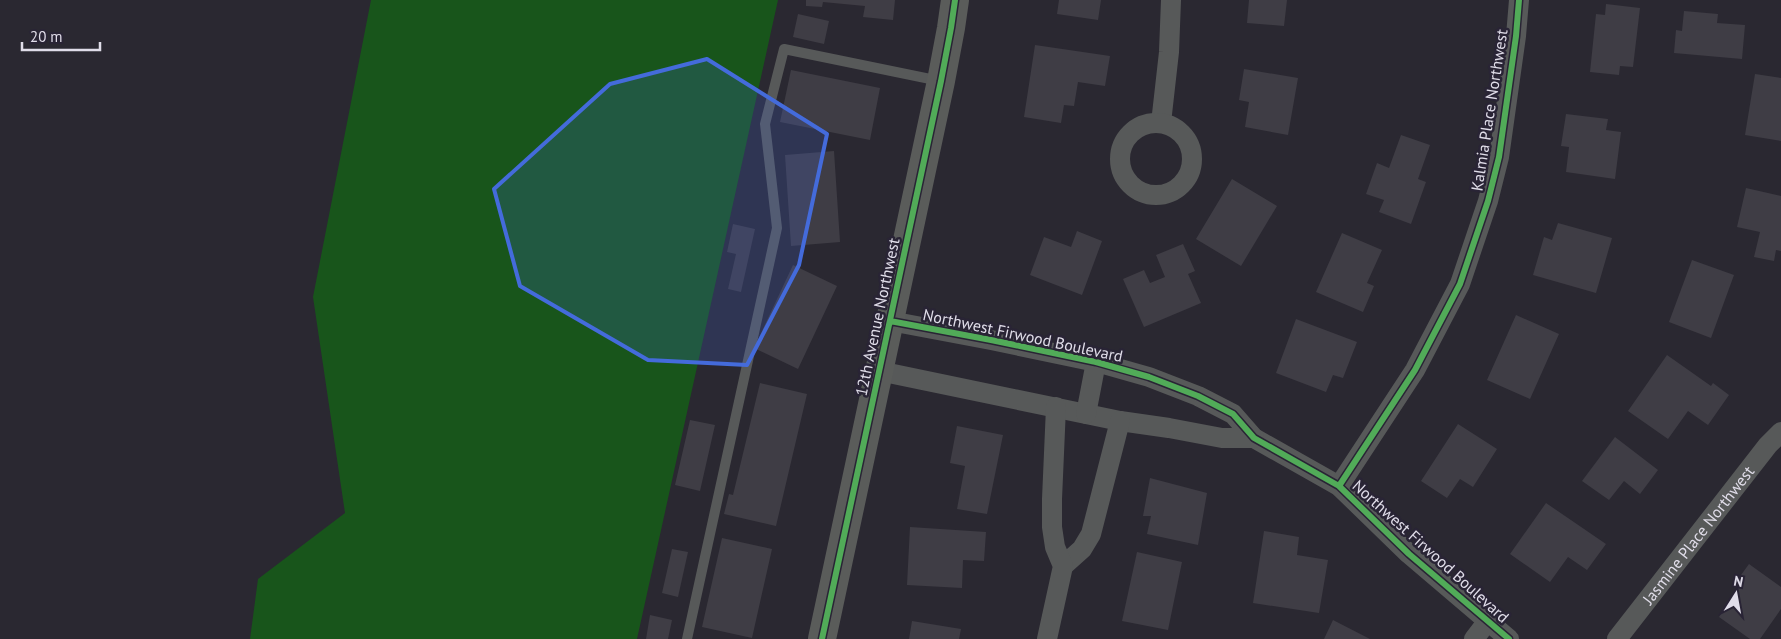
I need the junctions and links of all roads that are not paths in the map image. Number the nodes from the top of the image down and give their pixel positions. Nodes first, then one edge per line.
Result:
1 (954, 0) edge
2 (1171, 0) edge
3 (1519, 0) edge
4 (941, 81) junction
5 (1161, 123) dead end
6 (890, 321) junction
7 (1096, 362) junction
8 (879, 371) junction
9 (1056, 407) junction
10 (1086, 414) junction
11 (1120, 421) junction
12 (1781, 432) edge
13 (1254, 438) junction
14 (1339, 486) junction
15 (1063, 566) junction
16 (1487, 622) junction
17 (687, 639) edge
18 (822, 639) edge
19 (1047, 639) edge
20 (1474, 639) edge
21 (1509, 639) edge
22 (1617, 639) edge

1 - 4 street, 12th Avenue Northwest
2 - 5 street
3 - 14 street, Kalmia Place Northwest
4 - 6 street, 12th Avenue Northwest
4 - 17 lane
6 - 7 street, Northwest Firwood Boulevard
6 - 8 street, 12th Avenue Northwest
7 - 10 street
7 - 13 street, Northwest Firwood Boulevard
8 - 9 street
8 - 18 street, 12th Avenue Northwest
9 - 10 street
9 - 15 street
10 - 11 street
11 - 13 street, Northwest Firwood Boulevard
11 - 15 street
12 - 22 street, Jasmine Place Northwest
13 - 14 street, Northwest Firwood Boulevard
14 - 16 street, Northwest Firwood Boulevard
15 - 19 street
16 - 20 street
16 - 21 street, Northwest Firwood Boulevard

